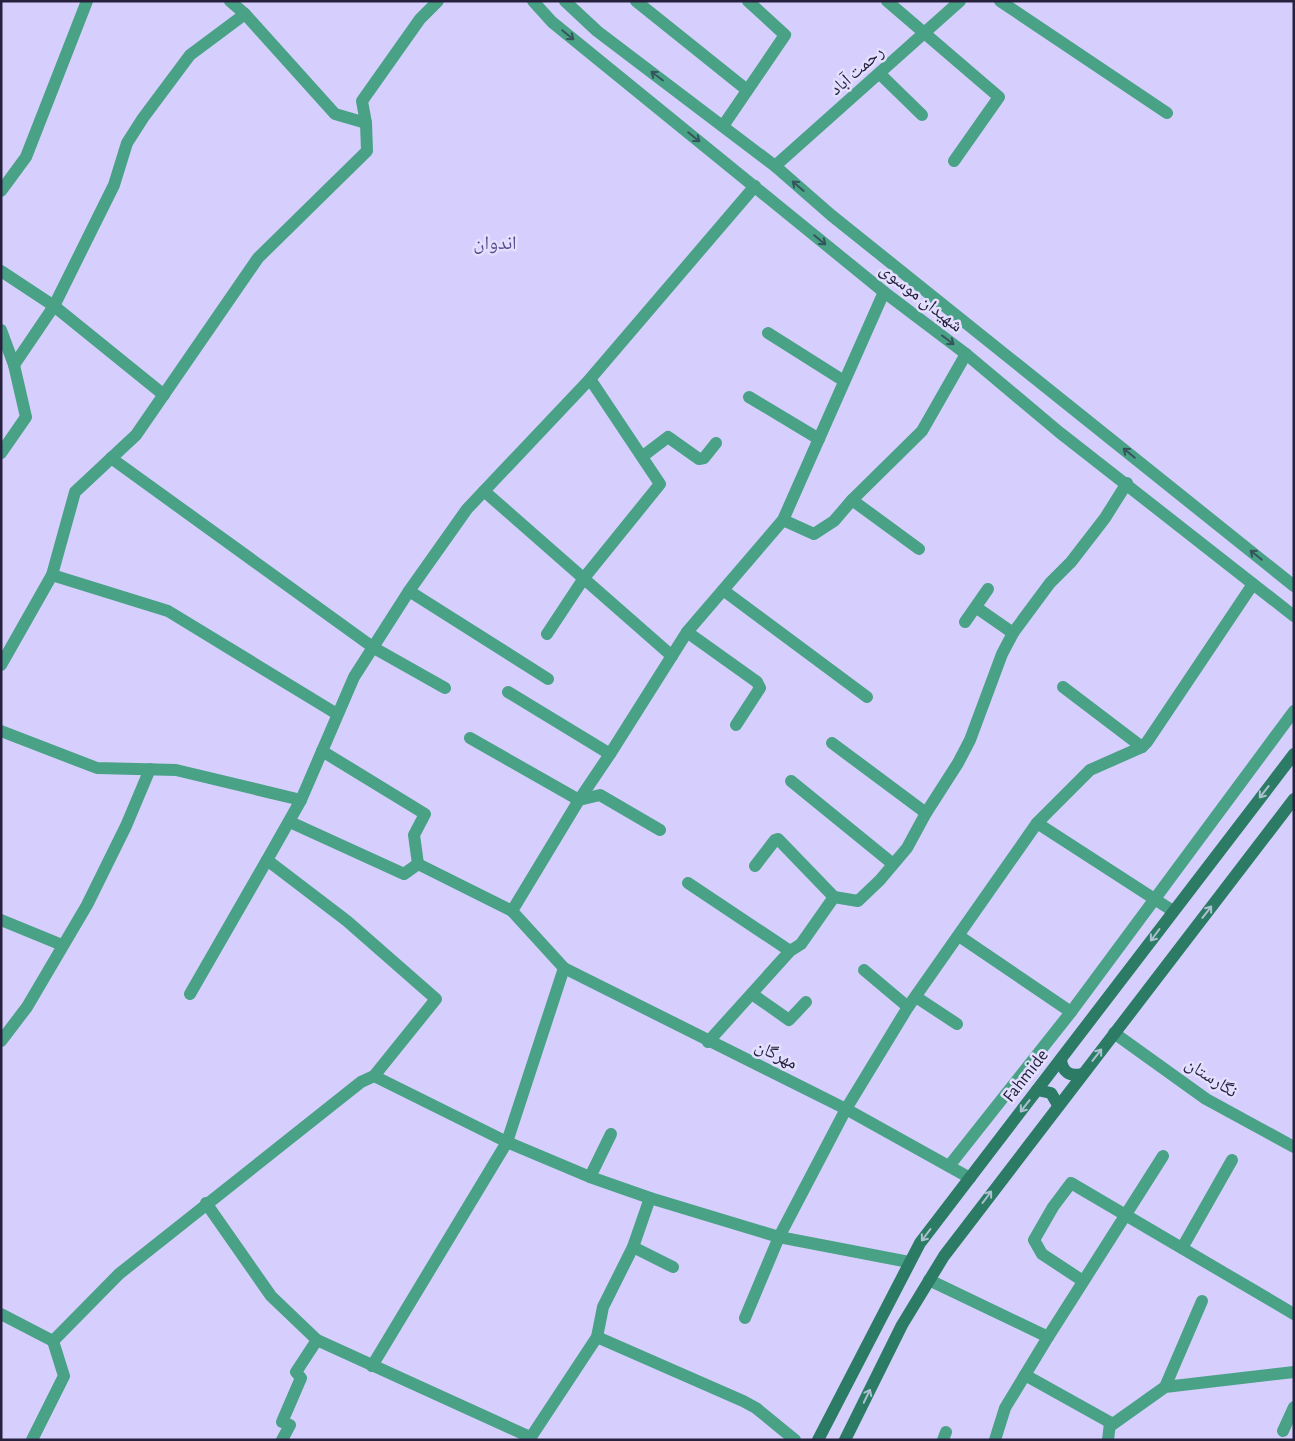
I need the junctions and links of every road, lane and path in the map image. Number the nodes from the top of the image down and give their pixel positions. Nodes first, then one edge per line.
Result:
1 (87, 1) edge
2 (230, 1) edge
3 (438, 1) edge
4 (533, 1) edge
5 (565, 1) edge
6 (636, 1) edge
7 (748, 1) edge
8 (887, 1) edge
9 (960, 1) edge
10 (1000, 1) edge
11 (245, 14) junction
12 (926, 32) junction
13 (880, 74) junction
14 (747, 90) junction
15 (1168, 113) dead end
16 (922, 115) dead end
17 (366, 123) junction
18 (723, 126) junction
19 (954, 161) dead end
20 (775, 166) junction
21 (755, 186) junction
22 (1, 191) edge
23 (1, 271) edge
24 (884, 292) junction
25 (54, 306) junction
26 (1, 330) edge
27 (768, 333) dead end
28 (966, 354) junction
29 (14, 365) junction
30 (590, 379) junction
31 (844, 382) junction
32 (164, 395) junction
33 (748, 397) dead end
34 (819, 439) junction
35 (716, 443) dead end
36 (1, 452) edge
37 (643, 456) junction
38 (111, 458) junction
39 (1128, 483) junction
40 (484, 491) junction
41 (852, 500) junction
42 (783, 520) junction
43 (920, 549) dead end
44 (52, 574) junction
45 (584, 578) junction
46 (1253, 584) junction
47 (1294, 586) edge
48 (988, 589) dead end
49 (723, 590) junction
50 (409, 591) junction
51 (977, 608) junction
52 (1294, 616) edge
53 (966, 622) dead end
54 (687, 632) junction
55 (1013, 633) junction
56 (547, 634) dead end
57 (374, 648) junction
58 (672, 656) junction
59 (1, 665) edge
60 (548, 680) dead end
61 (1063, 687) dead end
62 (445, 688) dead end
63 (508, 692) dead end
64 (867, 697) dead end
65 (1294, 711) edge
66 (337, 714) junction
67 (736, 725) dead end
68 (1, 731) edge
69 (470, 738) dead end
70 (832, 743) dead end
71 (1142, 747) junction
72 (322, 751) junction
73 (610, 754) junction
74 (1294, 754) edge
75 (150, 769) junction
76 (791, 781) dead end
77 (1294, 799) edge
78 (301, 800) junction
79 (579, 800) junction
80 (926, 813) junction
81 (290, 822) junction
82 (1037, 823) junction
83 (660, 830) dead end
84 (267, 860) junction
85 (418, 864) junction
86 (893, 864) junction
87 (755, 866) dead end
88 (688, 883) dead end
89 (834, 897) junction
90 (1155, 899) junction
91 (512, 911) junction
92 (1173, 911) junction
93 (1, 920) edge
94 (958, 936) junction
95 (62, 945) junction
96 (790, 952) junction
97 (564, 968) junction
98 (864, 970) dead end
99 (190, 994) dead end
100 (752, 994) junction
101 (916, 996) junction
102 (806, 1002) dead end
103 (908, 1008) junction
104 (1071, 1012) junction
105 (956, 1024) dead end
106 (1114, 1033) junction
107 (1, 1041) edge
108 (708, 1042) junction
109 (1061, 1059) junction
110 (1082, 1074) junction
111 (374, 1076) junction
112 (1037, 1090) junction
113 (1058, 1105) junction
114 (846, 1109) junction
115 (611, 1134) dead end
116 (507, 1142) junction
117 (1294, 1147) edge
118 (1162, 1156) dead end
119 (1232, 1160) dead end
120 (949, 1166) junction
121 (590, 1177) junction
122 (970, 1178) junction
123 (650, 1198) junction
124 (206, 1203) junction
125 (1125, 1214) junction
126 (779, 1237) junction
127 (633, 1247) junction
128 (1182, 1248) junction
129 (910, 1262) junction
130 (673, 1267) dead end
131 (929, 1280) junction
132 (1082, 1281) junction
133 (1202, 1300) dead end
134 (1293, 1311) edge
135 (1, 1314) edge
136 (745, 1318) dead end
137 (597, 1337) junction
138 (1048, 1337) junction
139 (317, 1340) junction
140 (53, 1341) junction
141 (372, 1366) junction
142 (1294, 1372) edge
143 (1024, 1375) junction
144 (1165, 1387) junction
145 (1294, 1407) edge
146 (1110, 1423) junction
147 (1284, 1431) dead end
148 (530, 1438) edge
149 (32, 1440) edge
150 (282, 1440) edge
151 (795, 1440) edge
152 (818, 1440) edge
153 (845, 1440) edge
154 (995, 1440) edge
155 (1108, 1440) edge

1 - 22 street
2 - 11 street
3 - 17 street
4 -> 21 street, شهیدان موسوی
18 -> 5 street, شهیدان موسوی
6 - 14 street
7 - 14 street
8 - 12 street
9 - 12 street, رحمت آباد
10 - 15 street
11 - 17 street
11 - 25 street
12 - 13 street, رحمت آباد
12 - 19 street
13 - 16 street
13 - 20 street, رحمت آباد
14 - 18 street
17 - 32 street
18 - 20 street, شهیدان موسوی
47 -> 20 street, شهیدان موسوی
21 -> 24 street, شهیدان موسوی
21 - 30 street
23 - 25 street
24 -> 28 street, شهیدان موسوی
24 - 31 street
25 - 29 street
25 - 32 street
26 - 29 street
27 - 31 street
28 - 39 street, شهیدان موسوی
28 - 41 street
29 - 36 street
30 - 37 street
30 - 40 street
31 - 34 street
32 - 38 street
33 - 34 street
34 - 42 street
35 - 37 street
37 - 45 street
38 - 44 street
38 - 57 street
39 - 46 street, شهیدان موسوی
39 - 55 street
40 - 45 street
40 - 50 street
41 - 42 street
41 - 43 street
42 - 49 street
44 - 59 street
44 - 66 street
45 - 56 street
45 - 58 street
46 - 52 street, شهیدان موسوی
46 - 71 street
48 - 51 street
49 - 54 street
49 - 64 street
50 - 57 street
50 - 60 street
51 - 53 street
51 - 55 street
54 - 58 street
54 - 67 street
55 - 80 street
57 - 62 street
57 - 66 street
58 - 73 street
61 - 71 street
63 - 73 street
65 - 90 street
66 - 72 street
68 - 75 street
69 - 79 street
70 - 80 street
71 - 82 street
72 - 78 street
72 - 85 street
73 - 79 street
74 -> 92 main road, Fahmide
75 - 78 street
75 - 95 street
76 - 86 street
106 -> 77 main road
78 - 81 street
79 - 83 street
79 - 91 street
80 - 86 street
81 - 84 street
81 - 85 street
82 - 90 street
82 - 94 street
84 - 99 street
84 - 111 street
85 - 91 street
86 - 89 street
87 - 89 street
88 - 96 street
89 - 96 street
90 - 92 street
90 - 104 street
91 - 97 street
92 -> 109 main road, Fahmide
93 - 95 street
94 - 101 street
94 - 104 street
95 - 107 street
96 - 100 street
97 - 108 street, مهرگان
97 - 116 street
98 - 103 street
100 - 102 street
100 - 108 street
101 - 103 street
101 - 105 street
103 - 114 street
104 - 120 street
110 -> 106 main road
106 - 117 street, نگارستان
108 - 114 street, مهرگان
109 - 110 main road
109 - 112 main road, Fahmide
110 - 113 main road
111 - 116 street
111 - 124 street
112 - 113 main road
112 -> 122 main road, Fahmide
131 -> 113 main road
114 - 120 street, مهرگان
114 - 126 street
115 - 121 street
116 - 121 street
116 - 141 street
118 - 125 street
119 - 128 street
120 - 122 street, مهرگان
121 - 123 street
122 -> 129 main road, Fahmide
123 - 126 street
123 - 127 street
124 - 139 street
124 - 140 street
125 - 128 street
125 - 132 street
125 - 132 street
126 - 129 street
126 - 136 street
127 - 130 street
127 - 137 street
128 - 134 street
129 - 152 main road, Fahmide
131 - 138 street
153 -> 131 main road
132 - 138 street
133 - 144 street
135 - 140 street
137 - 148 street
137 - 151 street
138 - 143 street
139 - 141 street
139 - 150 street
140 - 149 street
141 - 148 street
142 - 144 street
143 - 146 street
143 - 154 street
144 - 146 street
145 - 147 street
146 - 155 street

